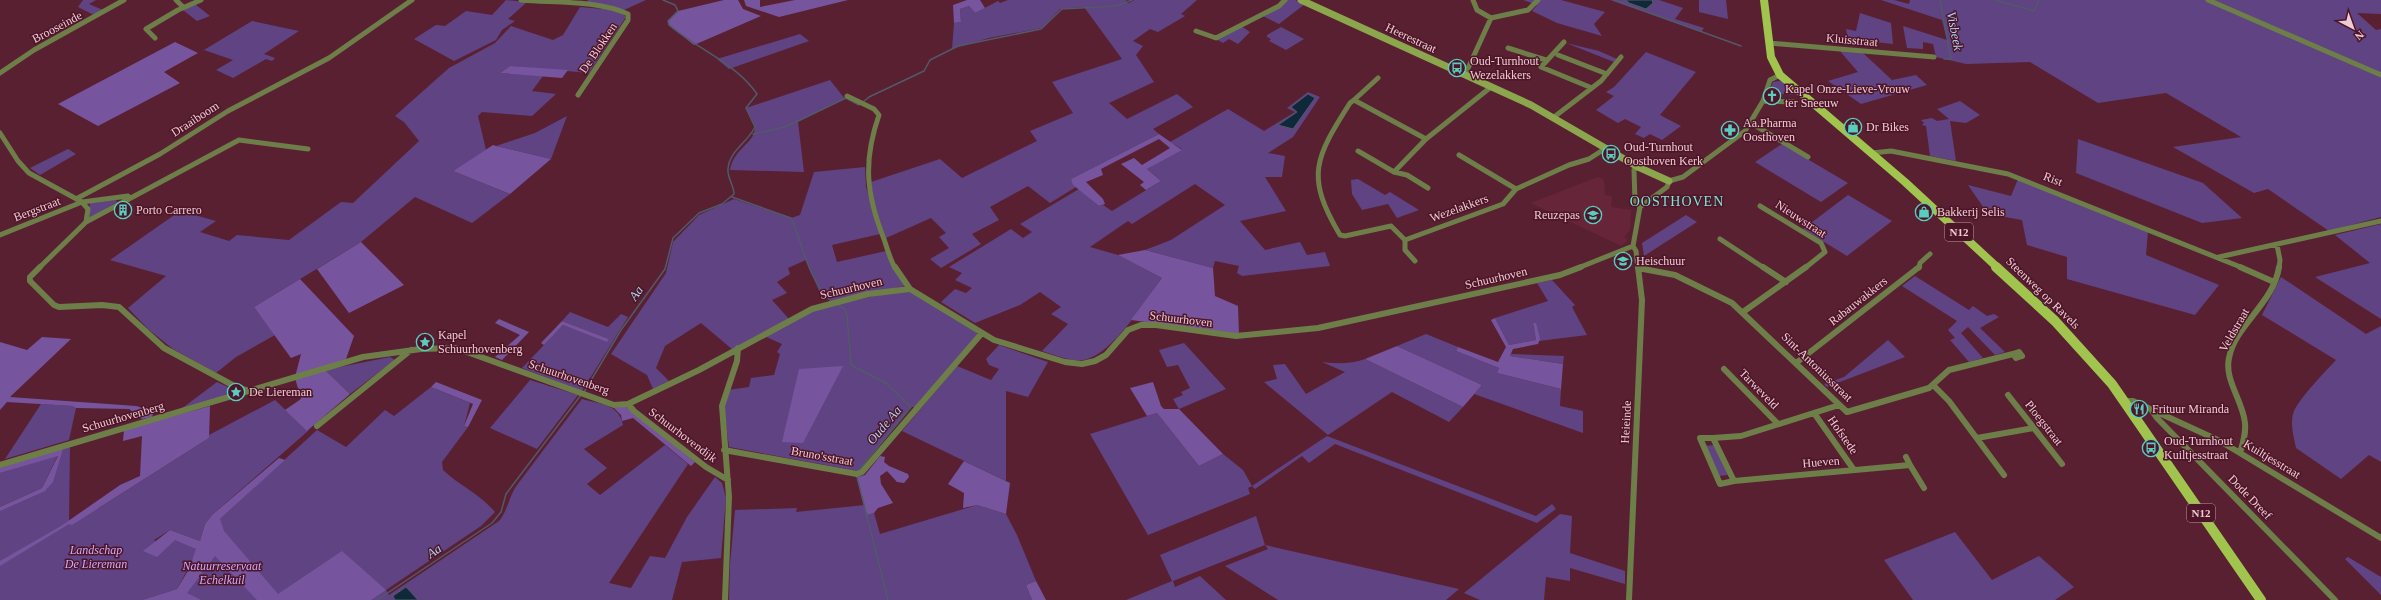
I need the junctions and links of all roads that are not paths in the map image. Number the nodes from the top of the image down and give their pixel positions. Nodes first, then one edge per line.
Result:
1 (124, 0) edge
2 (176, 0) edge
3 (200, 0) edge
4 (412, 0) edge
5 (521, 0) edge
6 (542, 0) edge
7 (1285, 0) edge
8 (1301, 0) edge
9 (1473, 0) edge
10 (1538, 0) edge
11 (1764, 0) edge
12 (2208, 0) edge
13 (584, 2) edge
14 (183, 7) junction
15 (1491, 18) junction
16 (1196, 31) dead end
17 (155, 38) dead end
18 (1564, 42) dead end
19 (1769, 43) junction
20 (1508, 48) dead end
21 (1558, 55) dead end
22 (1621, 57) dead end
23 (1934, 57) dead end
24 (1546, 60) junction
25 (0, 73) edge
26 (1607, 74) junction
27 (1465, 75) junction
28 (1780, 75) junction
29 (2381, 75) edge
30 (1378, 78) dead end
31 (1491, 87) junction
32 (1592, 88) junction
33 (578, 95) dead end
34 (847, 96) dead end
35 (1354, 100) junction
36 (1763, 101) junction
37 (1795, 102) dead end
38 (1554, 117) junction
39 (1751, 124) junction
40 (0, 134) edge
41 (1426, 139) junction
42 (1606, 148) junction
43 (308, 149) dead end
44 (1358, 151) dead end
45 (1872, 154) junction
46 (1459, 155) dead end
47 (1808, 157) dead end
48 (1638, 167) junction
49 (1394, 172) junction
50 (1670, 181) junction
51 (1428, 188) dead end
52 (1516, 189) junction
53 (135, 194) junction
54 (76, 199) junction
55 (82, 202) junction
56 (1760, 206) dead end
57 (1640, 207) junction
58 (2381, 221) edge
59 (86, 222) junction
60 (0, 235) edge
61 (1720, 239) dead end
62 (1405, 240) junction
63 (2277, 245) junction
64 (1633, 246) junction
65 (1930, 254) dead end
66 (2219, 257) junction
67 (1415, 261) dead end
68 (1638, 268) junction
69 (1786, 282) junction
70 (2274, 282) junction
71 (910, 289) junction
72 (1743, 312) junction
73 (982, 333) junction
74 (738, 348) junction
75 (411, 350) junction
76 (2013, 354) dead end
77 (1796, 363) junction
78 (1724, 369) dead end
79 (1934, 386) junction
80 (251, 391) junction
81 (2008, 395) dead end
82 (2124, 402) junction
83 (628, 404) junction
84 (1839, 404) junction
85 (2150, 409) junction
86 (1814, 413) junction
87 (1778, 424) junction
88 (317, 426) dead end
89 (2034, 428) junction
90 (1713, 438) junction
91 (1977, 438) junction
92 (724, 450) junction
93 (2240, 453) junction
94 (1906, 458) dead end
95 (2062, 464) dead end
96 (0, 465) edge
97 (1910, 465) junction
98 (1854, 470) junction
99 (2004, 475) dead end
100 (728, 480) junction
101 (1734, 481) junction
102 (1924, 488) dead end
103 (2381, 538) edge
104 (726, 600) edge
105 (1629, 600) edge
106 (2261, 600) edge
107 (2335, 600) edge

1 - 25 street, Brooseinde
2 - 14 street
3 - 14 street
4 - 54 street, Draaiboom
5 - 6 street
6 - 13 street
7 - 16 street
8 - 27 street, Heerestraat
9 - 15 street
10 - 15 street
11 - 19 main road, N12
12 - 29 street
13 - 33 street, De Blokken
14 - 17 street
15 - 27 street
18 - 24 street
19 - 23 street, Kluisstraat
19 - 28 main road, Steenweg op Ravels / N12
20 - 24 street
21 - 26 street
22 - 26 street
24 - 32 street
26 - 32 street
27 - 31 street, Heerestraat
28 - 36 street
28 - 45 main road, Steenweg op Ravels / N12
30 - 35 street
31 - 38 street, Heerestraat
31 - 41 street
32 - 38 street
34 - 71 street
35 - 41 street
35 - 62 street
36 - 37 street
36 - 39 street
38 - 42 street, Heerestraat
39 - 47 street
39 - 50 street
40 - 54 street
41 - 49 street
42 - 48 street, Heerestraat
42 - 52 street, Wezelakkers
43 - 53 street
44 - 49 street
45 - 66 street, Rist
45 - 82 main road, Steenweg op Ravels / N12
46 - 52 street, Wezelakkers
48 - 50 street, Heerestraat
48 - 57 street
49 - 51 street
50 - 57 street
52 - 62 street, Wezelakkers
53 - 55 street
53 - 59 street
54 - 55 street
55 - 59 street
55 - 60 street, Bergstraat
56 - 69 street, Nieuwstraat
57 - 64 street
58 - 63 street
59 - 80 street
61 - 69 street
62 - 67 street
63 - 66 street
63 - 70 street, Veldstraat
64 - 68 street, Heieinde
64 - 73 street, Schuurhoven
65 - 77 street, Rabauwakkers
66 - 70 street, Rist
68 - 72 street, Sint-Antoniusstraat
68 - 105 street, Heieinde
69 - 72 street, Nieuwstraat
70 - 93 street, Veldstraat
71 - 73 street, Schuurhoven
71 - 74 street, Schuurhoven
72 - 77 street, Sint-Antoniusstraat
73 - 92 street, Bruno'sstraat
74 - 83 street, Schuurhoven
74 - 92 street
75 - 80 street, Schuurhovenberg
75 - 83 street, Schuurhovenberg
75 - 88 street
76 - 79 street
77 - 84 street, Sint-Antoniusstraat
78 - 87 street, Tarweveld
79 - 84 street, Sint-Antoniusstraat
79 - 91 street
80 - 96 street, Schuurhovenberg
81 - 89 street, Ploegstraat
82 - 85 street, Kuiltjesstraat
82 - 106 main road, Steenweg op Ravels / N12
83 - 100 street, Schuurhovendijk
84 - 86 street, Hueven
85 - 93 street, Kuiltjesstraat
85 - 107 street, Dode Dreef
86 - 87 street, Hueven
86 - 98 street, Hofstede
87 - 90 street, Hueven
89 - 91 street
89 - 95 street, Ploegstraat
90 - 101 street
90 - 101 street, Hueven
91 - 99 street
92 - 100 street, Schuurhovendijk
93 - 103 street, Kuiltjesstraat
94 - 97 street
97 - 98 street, Hueven
97 - 102 street
98 - 101 street, Hueven
100 - 104 street, Schuurhovendijk

